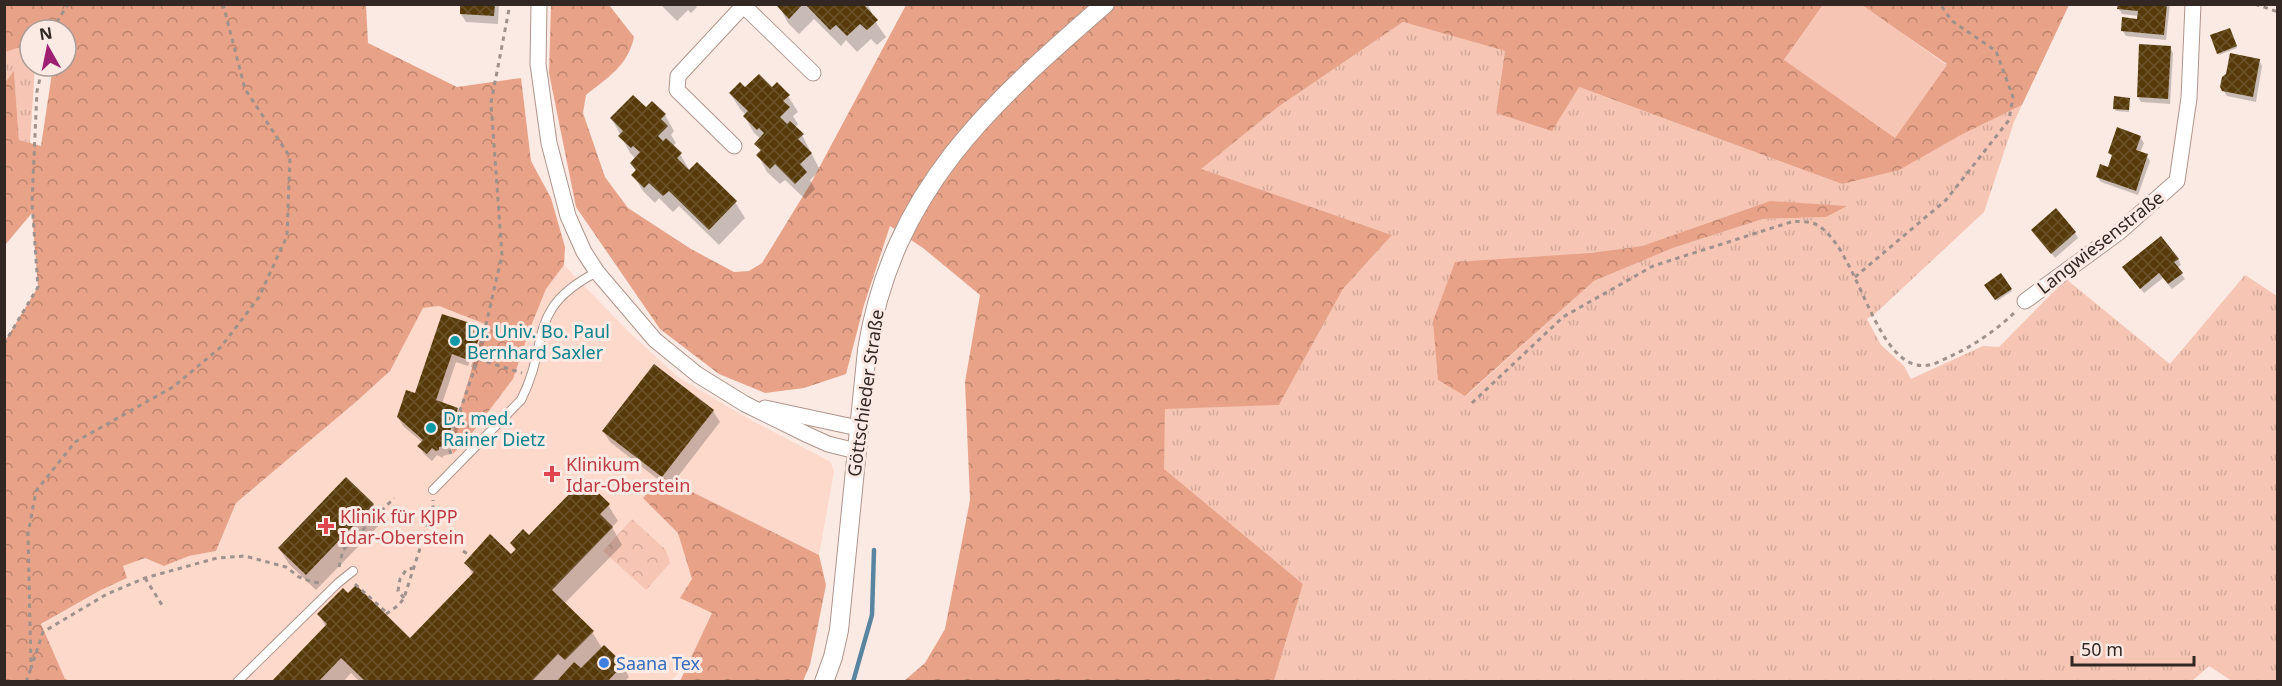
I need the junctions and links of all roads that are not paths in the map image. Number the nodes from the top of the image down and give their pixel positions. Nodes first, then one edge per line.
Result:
1 (539, 4) edge
2 (1105, 4) edge
3 (2193, 4) edge
4 (745, 6) edge
5 (813, 73) dead end
6 (734, 146) dead end
7 (597, 272) junction
8 (2025, 301) road end
9 (745, 404) junction
10 (858, 428) junction
11 (856, 451) junction
12 (433, 490) road end
13 (350, 573) road end
14 (237, 681) edge
15 (824, 681) edge

1 - 7 street
2 - 10 street, Göttschieder Straße
3 - 8 street, Langwiesenstraße
4 - 5 street
4 - 6 street
7 - 9 street
7 - 12 lane
9 - 10 street
9 - 11 street
10 - 11 street, Göttschieder Straße
11 - 15 street, Göttschieder Straße
13 - 14 lane

